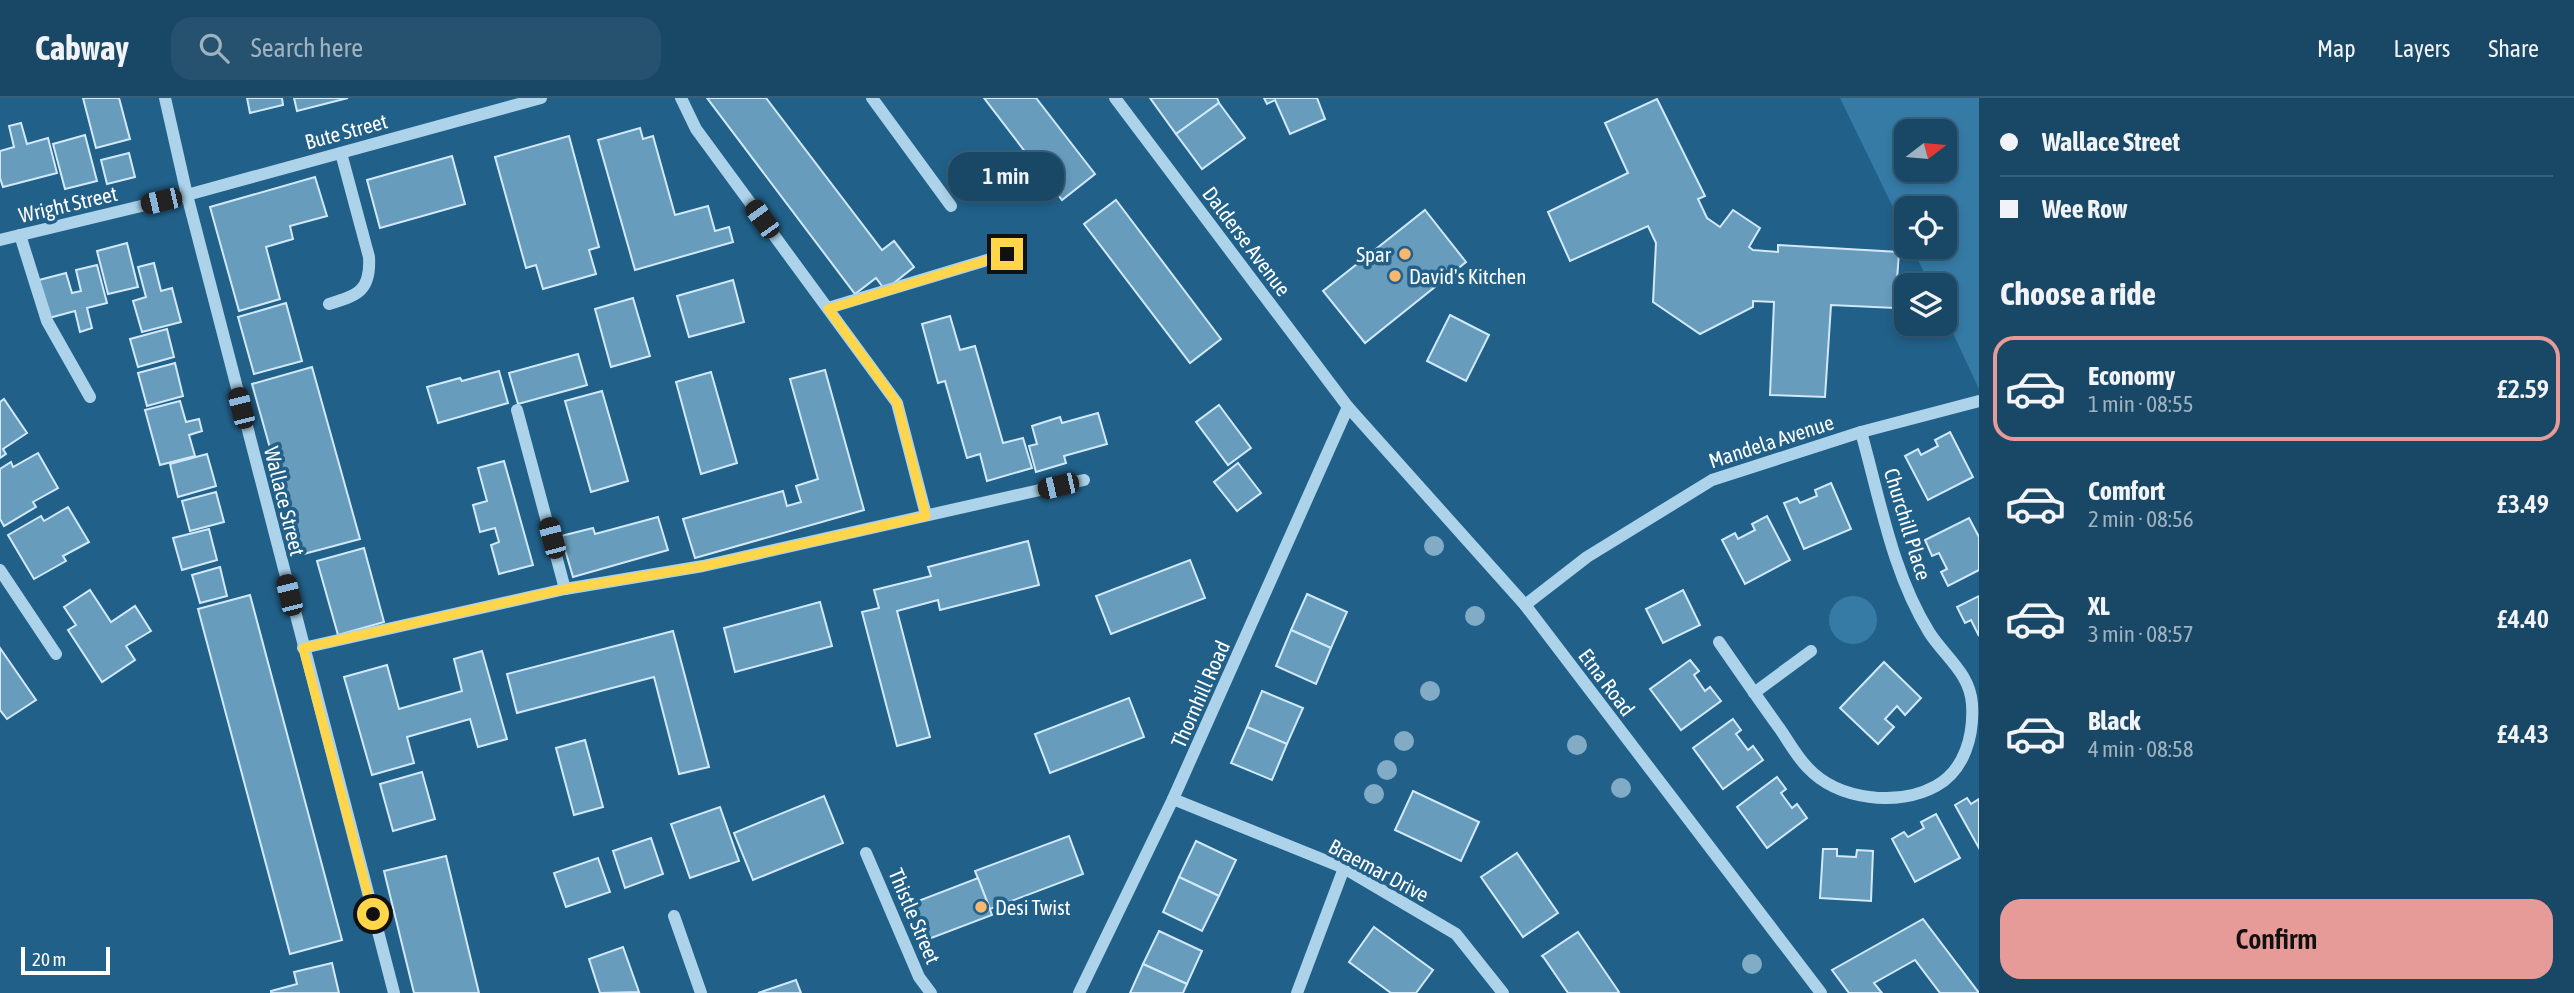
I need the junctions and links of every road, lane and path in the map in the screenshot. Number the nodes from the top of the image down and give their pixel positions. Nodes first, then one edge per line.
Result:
1 (165, 98) edge
2 (541, 98) edge
3 (681, 98) edge
4 (872, 98) edge
5 (1115, 98) edge
6 (515, 101) edge
7 (341, 153) junction
8 (187, 195) junction
9 (951, 206) dead end
10 (20, 235) junction
11 (0, 240) edge
12 (1007, 254) dead end
13 (328, 304) dead end
14 (828, 309) junction
15 (90, 397) dead end
16 (1979, 401) edge
17 (1348, 407) junction
18 (517, 410) dead end
19 (1861, 432) junction
20 (1084, 480) dead end
21 (926, 516) junction
22 (0, 570) edge
23 (565, 589) junction
24 (1525, 606) junction
25 (1719, 642) dead end
26 (303, 648) junction
27 (1811, 651) dead end
28 (55, 654) dead end
29 (1754, 692) junction
30 (1173, 799) junction
31 (866, 853) dead end
32 (1344, 868) junction
33 (674, 916) dead end
34 (394, 993) edge
35 (701, 993) edge
36 (931, 993) edge
37 (1079, 993) edge
38 (1297, 993) edge
39 (1503, 993) edge
40 (1821, 993) edge

1 - 8 street, Wallace Street
2 - 6 street, Bute Street
3 - 14 street
4 - 9 street
5 - 17 street, Dalderse Avenue
6 - 7 street, Bute Street
7 - 8 street, Bute Street
7 - 13 street
8 - 10 street, Wright Street
8 - 26 street, Wallace Street
10 - 11 street, Wright Street
10 - 15 street
12 - 14 street
14 - 21 street
16 - 19 street, Mandela Avenue
17 - 24 street, Etna Road
17 - 30 street, Thornhill Road
18 - 23 street
19 - 24 street, Mandela Avenue
19 - 29 street, Churchill Place
20 - 21 street
21 - 23 street
22 - 28 street
23 - 26 street
24 - 40 street, Etna Road
25 - 29 street, Churchill Place
26 - 34 street, Wallace Street
27 - 29 street
30 - 32 street, Braemar Drive
30 - 37 street, Thornhill Road
31 - 36 street, Thistle Street
32 - 38 street
32 - 39 street, Braemar Drive
33 - 35 street

